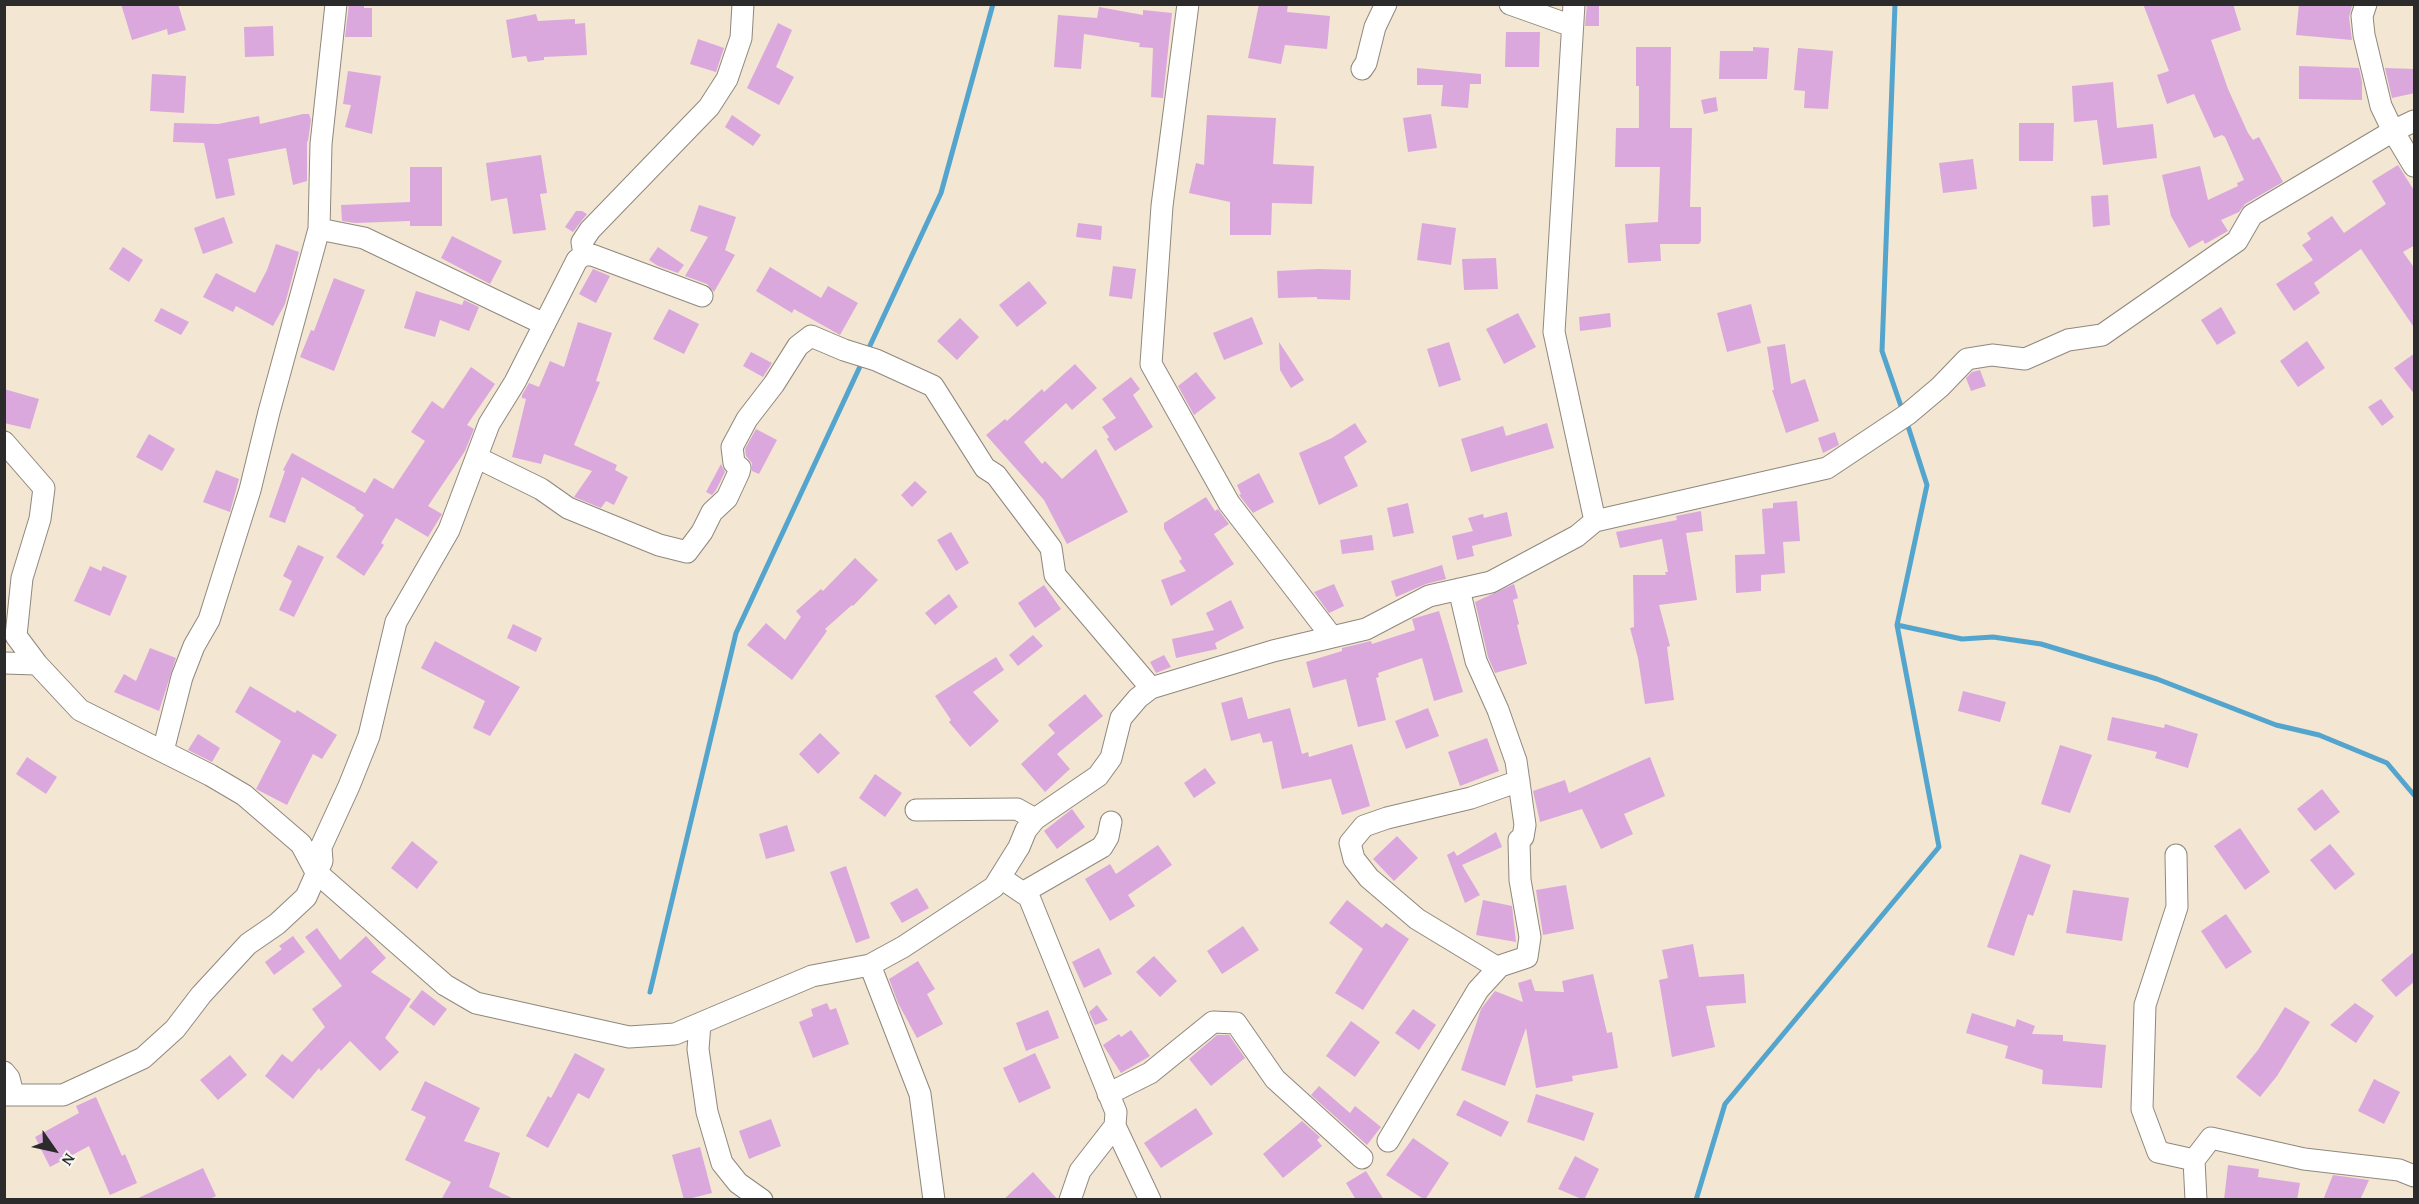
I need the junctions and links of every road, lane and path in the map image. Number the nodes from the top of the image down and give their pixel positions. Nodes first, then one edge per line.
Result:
1 (336, 4) edge
2 (742, 4) edge
3 (1188, 4) edge
4 (1386, 4) edge
5 (1510, 4) edge
6 (1574, 4) edge
7 (2366, 4) edge
8 (1572, 26) junction
9 (1362, 69) dead end
10 (2415, 121) edge
11 (2392, 131) junction
12 (2415, 166) edge
13 (319, 229) junction
14 (584, 255) junction
15 (702, 296) dead end
16 (544, 324) junction
17 (4, 442) edge
18 (478, 458) junction
19 (1595, 521) junction
20 (1459, 589) junction
21 (1332, 637) junction
22 (4, 663) edge
23 (37, 664) junction
24 (1151, 688) junction
25 (163, 751) junction
26 (1519, 781) junction
27 (916, 810) dead end
28 (1035, 819) junction
29 (1111, 822) dead end
30 (2176, 855) dead end
31 (316, 872) junction
32 (1001, 878) junction
33 (1024, 892) junction
34 (870, 965) junction
35 (1498, 968) junction
36 (700, 1024) junction
37 (4, 1072) edge
38 (9, 1094) edge
39 (1108, 1094) junction
40 (1115, 1126) junction
41 (1388, 1141) dead end
42 (1362, 1158) dead end
43 (2194, 1160) junction
44 (2415, 1176) edge
45 (762, 1200) edge
46 (934, 1200) edge
47 (1070, 1200) edge
48 (1150, 1200) edge
49 (2196, 1200) edge

1 - 13 street
2 - 14 street
3 - 21 street
4 - 9 street
5 - 8 street
6 - 8 street
7 - 11 street
8 - 19 street
10 - 11 street
11 - 12 street
11 - 19 street
13 - 16 street
13 - 25 street
14 - 15 street
14 - 16 street
16 - 18 street
17 - 23 street
18 - 24 street
18 - 31 street
19 - 20 street
20 - 21 street
20 - 26 street
21 - 24 street
22 - 23 street
23 - 25 street
24 - 28 street
25 - 31 street
26 - 35 street
26 - 35 street
27 - 28 street
28 - 32 street
29 - 33 street
30 - 43 street
31 - 36 street
31 - 38 street
32 - 33 street
32 - 34 street
33 - 39 street
34 - 36 street
34 - 46 street
35 - 41 street
36 - 45 street
37 - 38 street
39 - 40 street
39 - 42 street
40 - 47 street
40 - 48 street
43 - 44 street
43 - 49 street

